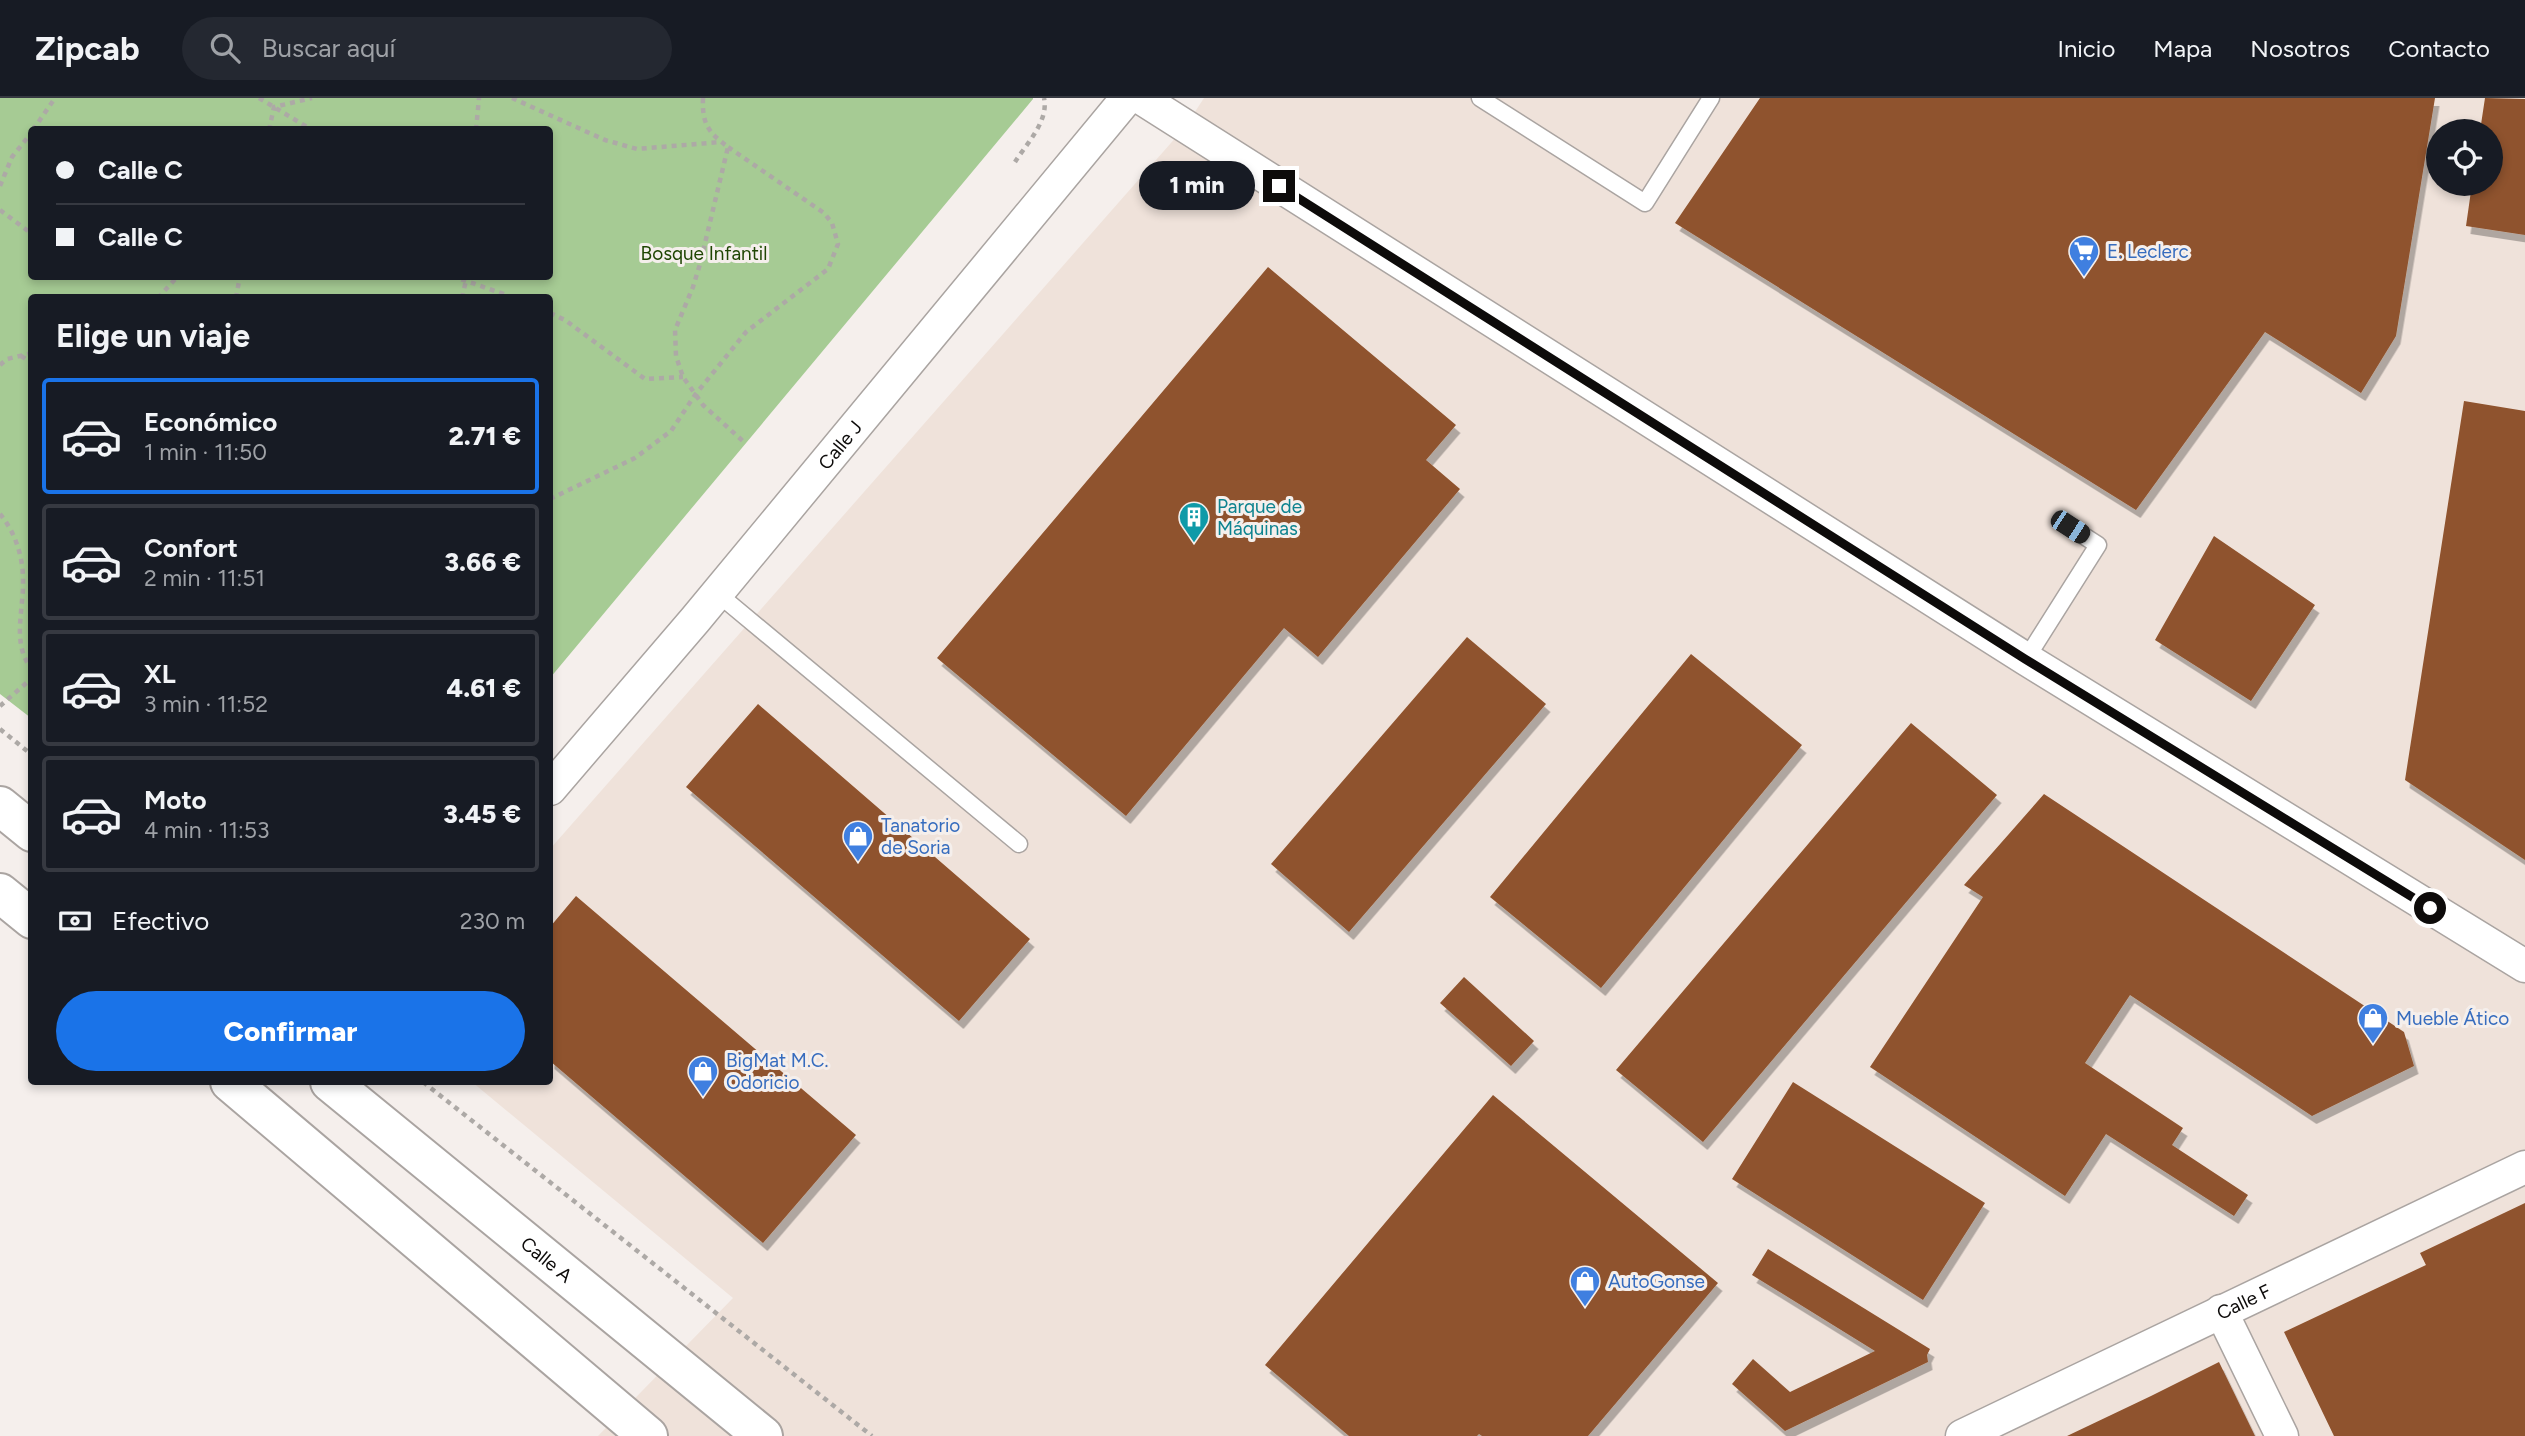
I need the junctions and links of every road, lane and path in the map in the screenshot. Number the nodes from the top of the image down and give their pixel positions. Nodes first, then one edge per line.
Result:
1 (55, 98) edge
2 (259, 98) edge
3 (312, 98) edge
4 (479, 98) edge
5 (512, 98) edge
6 (703, 98) edge
7 (1044, 98) edge
8 (1127, 98) edge
9 (1141, 98) edge
10 (1480, 98) edge
11 (1711, 98) edge
12 (274, 107) junction
13 (35, 126) edge
14 (270, 126) edge
15 (305, 126) edge
16 (476, 126) edge
17 (28, 136) edge
18 (721, 142) junction
19 (728, 147) junction
20 (1015, 162) dead end
21 (0, 186) edge
22 (0, 210) edge
23 (28, 231) edge
24 (174, 280) edge
25 (470, 280) edge
26 (162, 294) edge
27 (505, 294) edge
28 (553, 314) edge
29 (28, 354) edge
30 (20, 356) junction
31 (28, 361) edge
32 (0, 365) edge
33 (683, 377) junction
34 (695, 395) junction
35 (745, 443) dead end
36 (553, 498) edge
37 (0, 514) edge
38 (2070, 527) dead end
39 (717, 593) junction
40 (2025, 659) junction
41 (28, 664) edge
42 (28, 682) edge
43 (0, 706) edge
44 (0, 729) edge
45 (28, 752) edge
46 (553, 785) edge
47 (0, 806) edge
48 (28, 829) edge
49 (1019, 844) dead end
50 (0, 893) edge
51 (28, 916) edge
52 (2525, 966) edge
53 (234, 1085) edge
54 (334, 1085) edge
55 (427, 1085) edge
56 (2525, 1167) edge
57 (2221, 1311) junction
58 (648, 1436) edge
59 (763, 1436) edge
60 (872, 1436) edge
61 (1962, 1436) edge
62 (2282, 1436) edge

1 - 13 path
2 - 12 path
3 - 12 path
4 - 16 path
5 - 18 path
6 - 18 path
7 - 20 path
8 - 39 street, Calle J
9 - 40 street
10 - 11 lane
12 - 14 path
12 - 15 path
17 - 21 path
18 - 19 path
19 - 33 path
19 - 34 path
22 - 23 path
24 - 26 path
25 - 27 path
28 - 33 path
29 - 30 path
30 - 31 path
30 - 32 path
33 - 34 path
34 - 35 path
34 - 36 path
37 - 41 path
38 - 40 lane
39 - 46 street, Calle J
39 - 49 lane
40 - 52 street
42 - 43 path
44 - 45 path
47 - 48 street
50 - 51 street
53 - 58 street
54 - 59 street, Calle A
55 - 60 path
56 - 57 street, Calle F
57 - 61 street, Calle F
57 - 62 street

